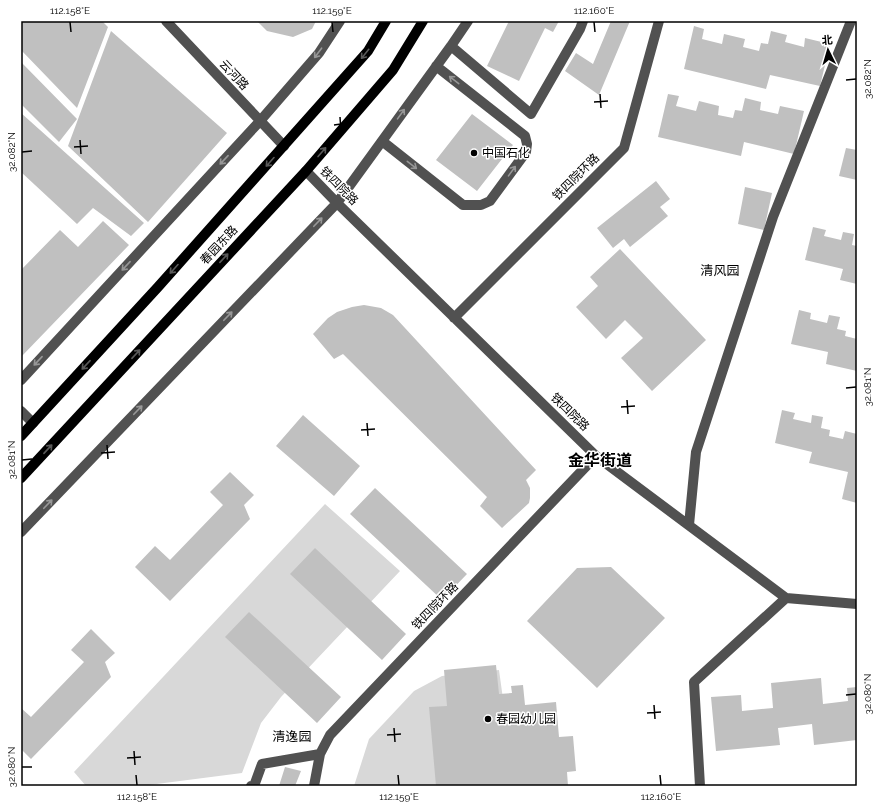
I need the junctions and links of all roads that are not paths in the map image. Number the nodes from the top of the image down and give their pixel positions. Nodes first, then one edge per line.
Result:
1 (166, 21) edge
2 (340, 21) edge
3 (386, 21) edge
4 (423, 21) edge
5 (468, 21) edge
6 (583, 21) edge
7 (659, 21) edge
8 (851, 21) edge
9 (451, 46) junction
10 (436, 66) junction
11 (260, 121) junction
12 (382, 141) junction
13 (284, 146) junction
14 (306, 171) junction
15 (337, 203) junction
16 (454, 318) junction
17 (21, 380) edge
18 (21, 411) edge
19 (33, 423) junction
20 (21, 436) edge
21 (596, 456) junction
22 (21, 478) edge
23 (689, 525) junction
24 (21, 532) edge
25 (786, 598) junction
26 (857, 604) edge
27 (320, 754) junction
28 (251, 786) edge
29 (314, 786) edge
30 (700, 786) edge

1 - 11 street, 云河路
2 -> 11 street
3 -> 13 main road, 春园东路
14 -> 4 main road, 春园东路
5 - 9 street
6 - 9 street
7 - 16 street, 铁四院环路
8 - 23 street
9 - 10 street
12 -> 10 street
12 -> 10 street
11 - 13 street, 云河路
11 -> 17 street
12 - 15 street
13 -> 19 main road, 春园东路
14 - 15 street, 铁四院路
22 -> 14 main road, 春园东路
15 - 16 street, 铁四院路
24 -> 15 street
16 - 21 street, 铁四院路
18 - 19 street
19 - 20 main road, 春园东路
21 - 23 street, 铁四院路
21 - 27 street, 铁四院环路
23 - 25 street, 铁四院路
25 - 26 street
25 - 30 street
27 - 28 street
27 - 29 street, 铁四院环路

